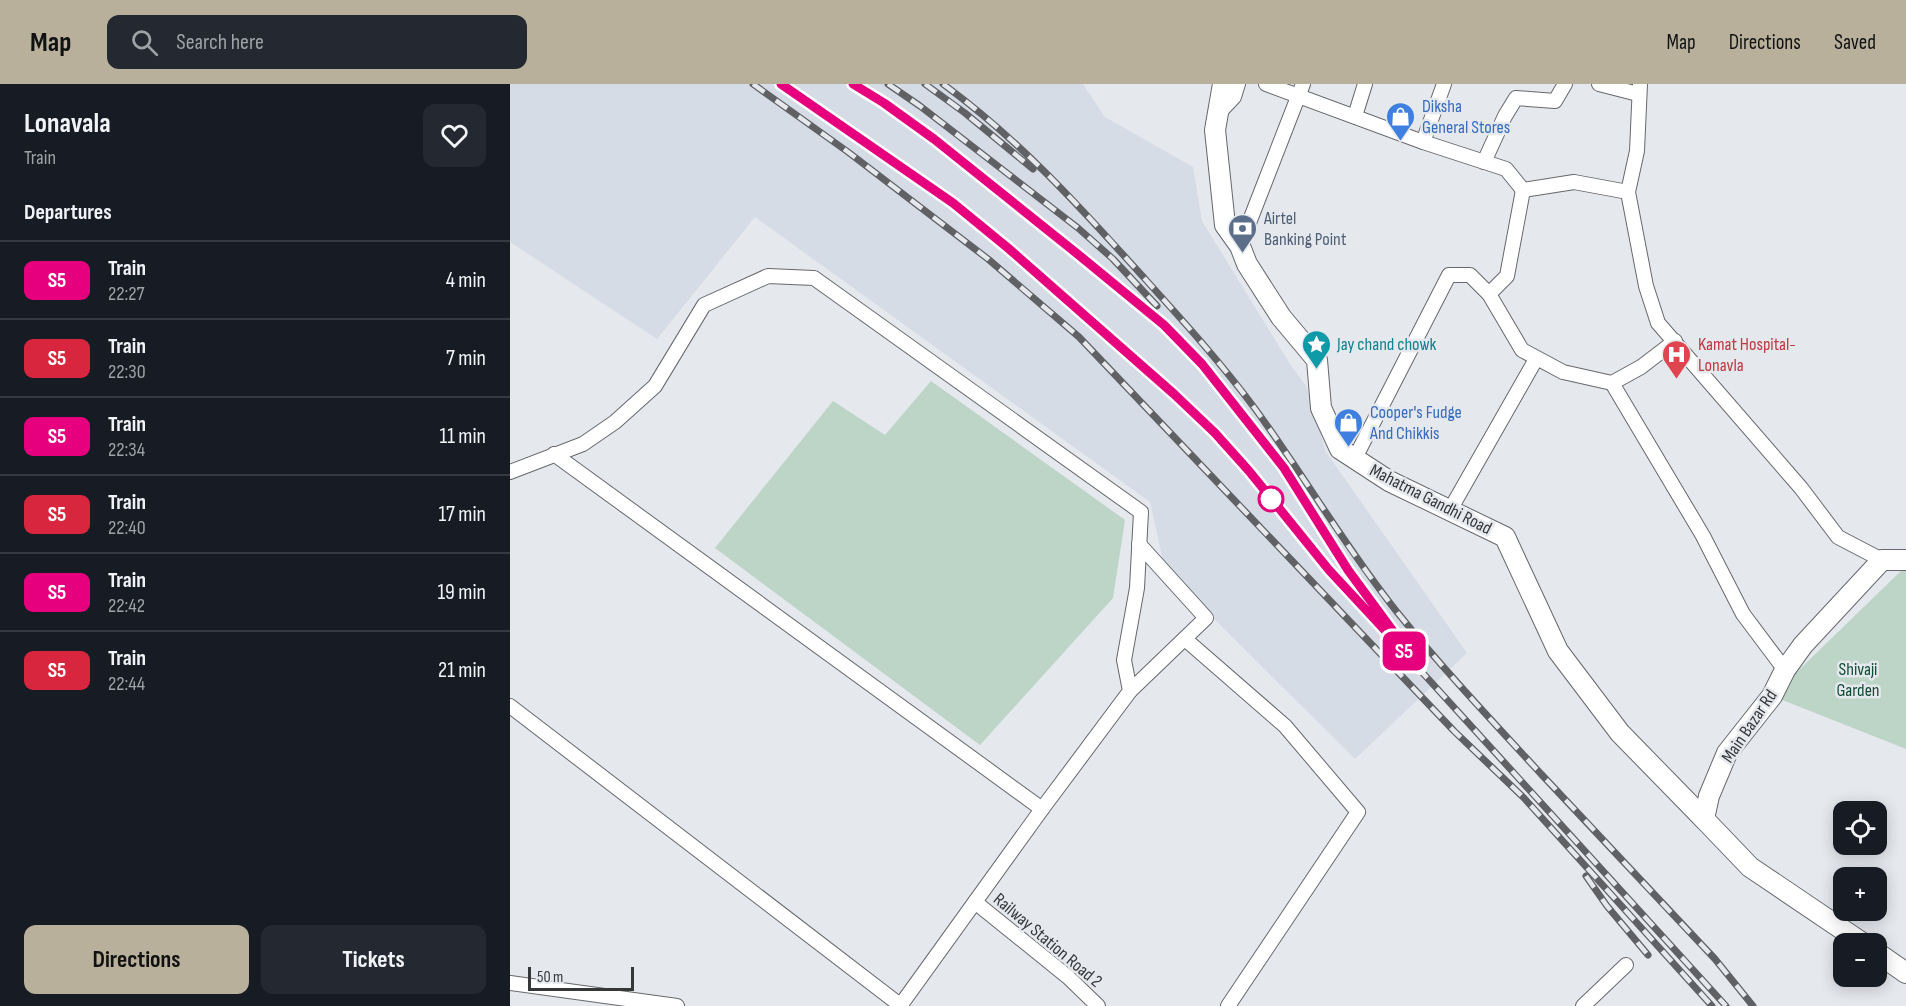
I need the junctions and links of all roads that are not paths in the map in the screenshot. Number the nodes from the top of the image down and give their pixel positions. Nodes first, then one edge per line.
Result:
1 (1223, 84) edge
2 (1238, 84) edge
3 (1266, 84) edge
4 (1365, 84) edge
5 (1444, 84) edge
6 (1565, 84) edge
7 (1599, 84) edge
8 (1639, 89) edge
9 (1301, 90) edge
10 (1216, 116) junction
11 (1354, 116) junction
12 (1423, 142) junction
13 (1484, 162) junction
14 (1523, 190) junction
15 (1628, 192) junction
16 (1240, 246) junction
17 (1489, 294) junction
18 (1675, 341) junction
19 (1536, 359) junction
20 (1612, 383) junction
21 (554, 454) junction
22 (1355, 458) junction
23 (510, 472) edge
24 (1450, 510) junction
25 (1139, 544) junction
26 (1882, 560) junction
27 (1906, 560) edge
28 (1185, 639) junction
29 (1785, 670) junction
30 (1130, 691) junction
31 (510, 706) edge
32 (1042, 809) junction
33 (1704, 819) junction
34 (975, 902) junction
35 (1848, 933) edge
36 (1887, 960) edge
37 (1626, 965) dead end
38 (1906, 973) edge
39 (510, 983) edge
40 (677, 1006) edge
41 (900, 1006) edge
42 (1098, 1006) edge
43 (1228, 1006) edge
44 (1583, 1006) edge

1 - 10 main road, Mahatma Gandhi Road
2 - 10 street
3 - 9 street
4 - 11 street
5 - 12 street
6 - 13 street
7 - 8 street
8 - 15 street
9 - 11 street
9 - 16 street
10 - 16 main road, Mahatma Gandhi Road
11 - 12 street
12 - 13 street
13 - 14 street
14 - 15 street
14 - 17 street
15 - 18 street
16 - 22 main road, Mahatma Gandhi Road
17 - 19 street
17 - 22 street
18 - 20 street
18 - 26 street
19 - 20 street
19 - 24 street
20 - 29 street
21 - 23 street
21 - 25 street
21 - 32 street
22 - 24 main road, Mahatma Gandhi Road
24 - 33 main road, Mahatma Gandhi Road
25 - 28 street
25 - 30 street
26 - 27 main road
26 - 29 main road, Main Bazar Rd
28 - 30 street
28 - 43 street
29 - 33 main road, Main Bazar Rd
30 - 32 street
31 - 41 street
32 - 34 street
33 - 35 main road
34 - 41 street
34 - 42 street, Railway Station Road 2
36 - 38 main road
37 - 44 street
39 - 40 street

